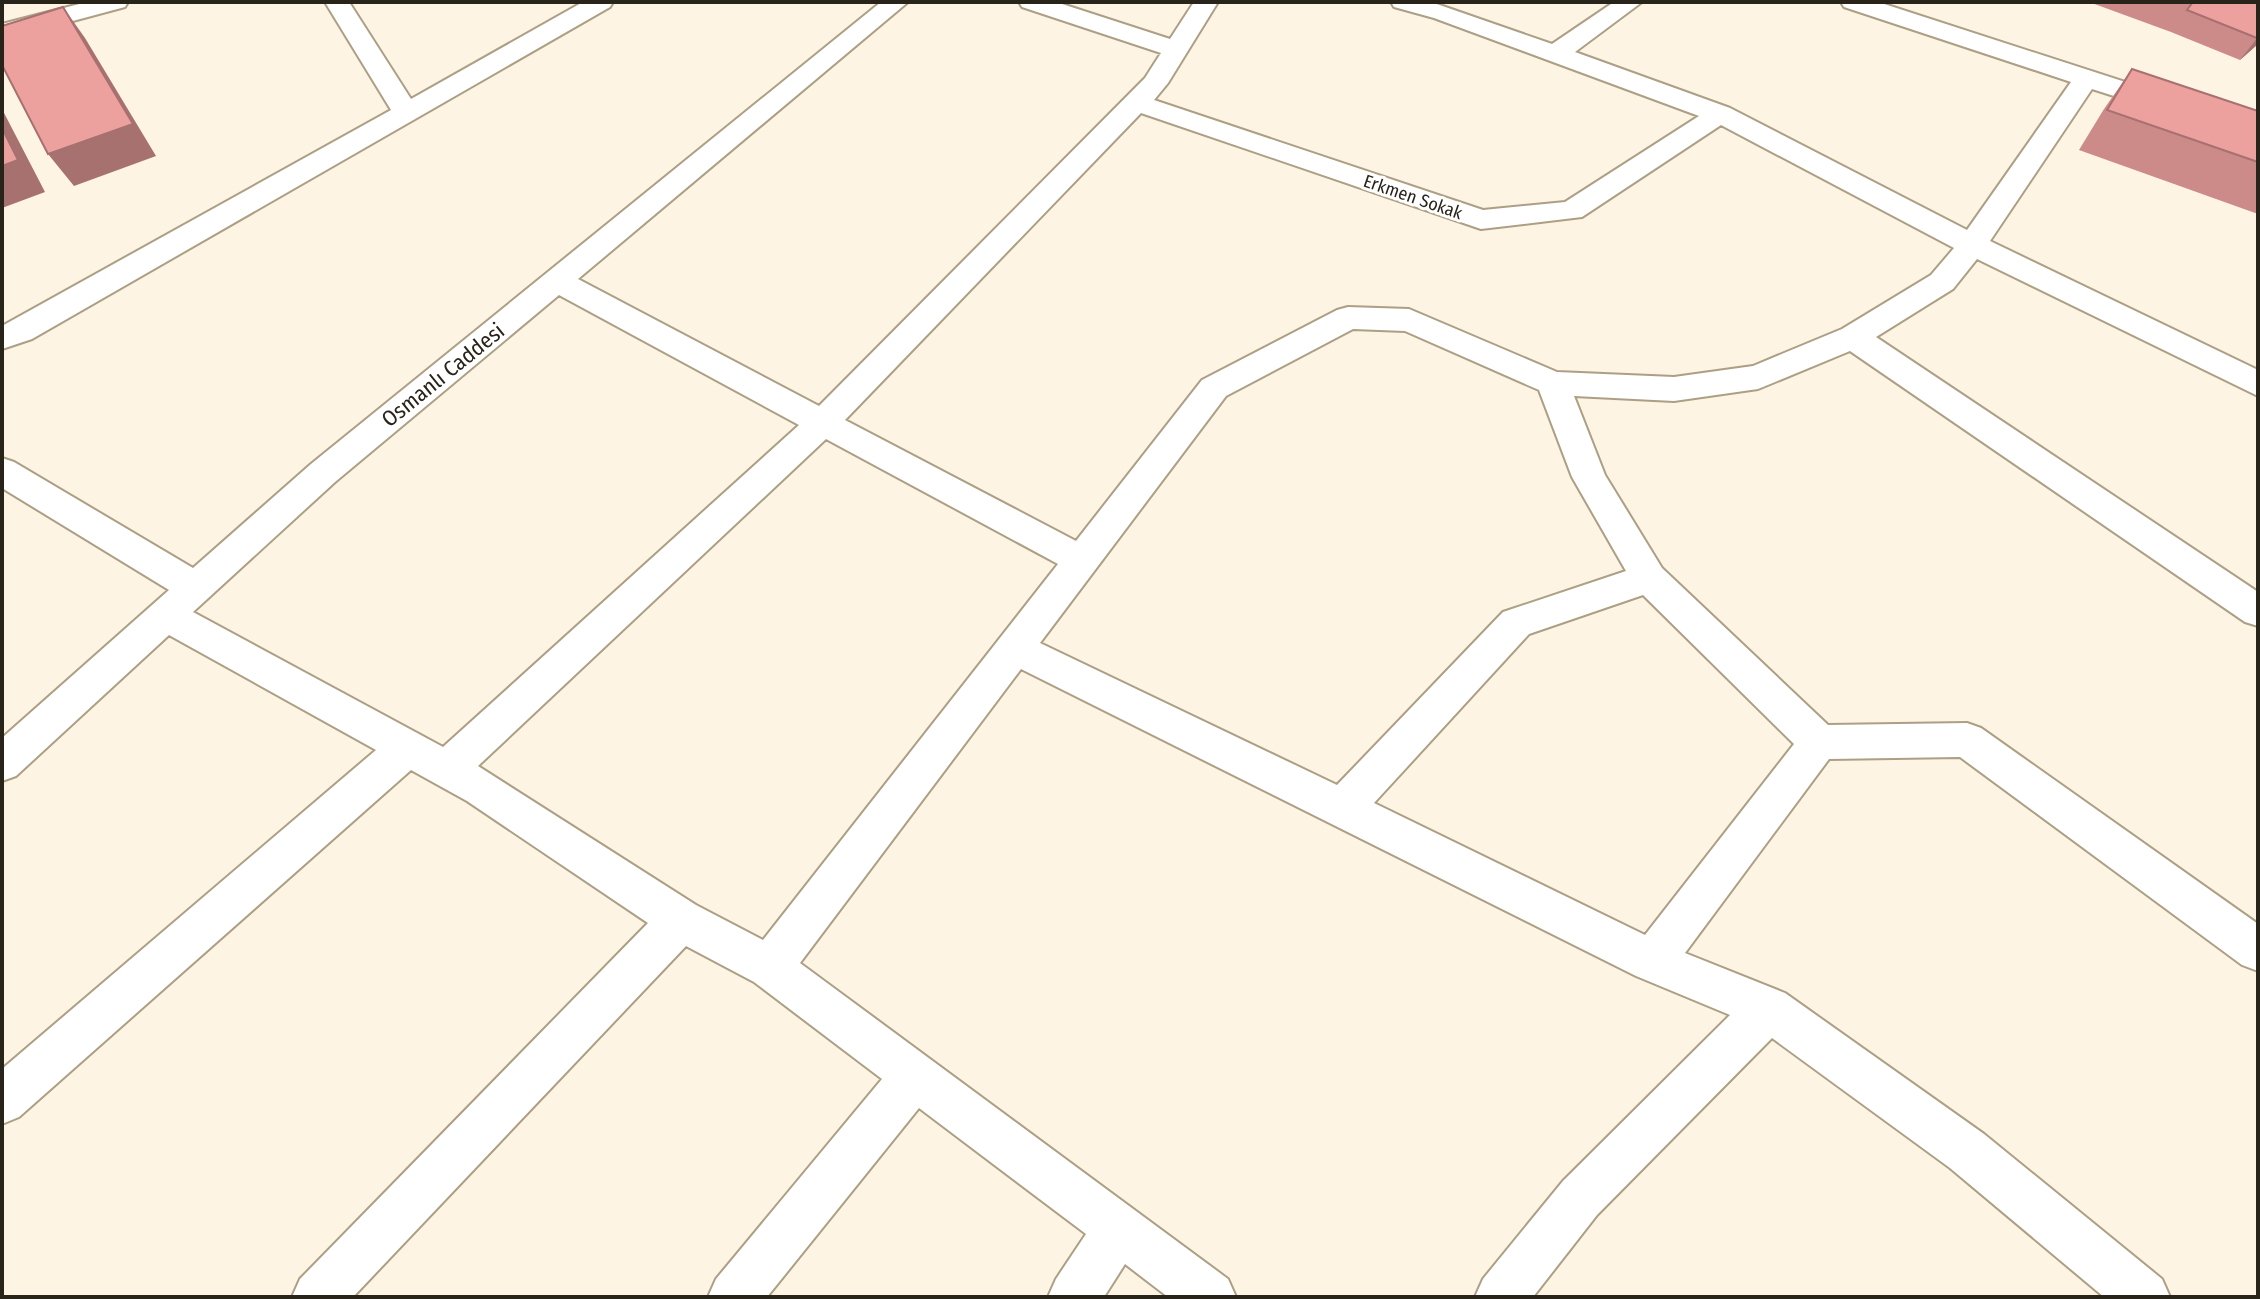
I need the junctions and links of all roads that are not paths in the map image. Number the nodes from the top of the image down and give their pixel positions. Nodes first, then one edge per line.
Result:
1 (116, 2) edge
2 (337, 2) edge
3 (601, 2) edge
4 (896, 2) edge
5 (1031, 2) edge
6 (1206, 2) edge
7 (1403, 2) edge
8 (1630, 2) edge
9 (1853, 2) edge
10 (2, 32) edge
11 (1177, 50) junction
12 (1555, 54) junction
13 (2087, 77) junction
14 (1137, 103) junction
15 (405, 111) junction
16 (1720, 114) junction
17 (2258, 134) edge
18 (1972, 245) junction
19 (557, 281) junction
20 (1853, 337) junction
21 (2, 338) edge
22 (1553, 383) junction
23 (2258, 384) edge
24 (823, 422) junction
25 (2, 471) edge
26 (1083, 561) junction
27 (1649, 578) junction
28 (181, 602) junction
29 (2258, 611) edge
30 (1016, 649) junction
31 (1819, 742) junction
32 (407, 748) junction
33 (2, 763) edge
34 (447, 769) junction
35 (1343, 807) junction
36 (681, 920) junction
37 (2258, 950) edge
38 (1652, 961) junction
39 (770, 967) junction
40 (1769, 1009) junction
41 (916, 1075) junction
42 (2, 1100) edge
43 (1119, 1228) junction
44 (318, 1297) edge
45 (734, 1297) edge
46 (1074, 1297) edge
47 (1210, 1297) edge
48 (1501, 1297) edge
49 (2144, 1297) edge

1 - 10 street
2 - 15 street
3 - 15 street
4 - 19 street, Osmanlı Caddesi
5 - 11 street
6 - 11 street
7 - 12 street
8 - 12 street
9 - 13 street
11 - 14 street
12 - 16 street
13 - 17 street
13 - 18 street
14 - 16 street, Erkmen Sokak
14 - 24 street
15 - 21 street
16 - 18 street
18 - 20 street
18 - 23 street
19 - 24 street
19 - 28 street, Osmanlı Caddesi
20 - 22 street
20 - 29 street
22 - 26 street
22 - 27 street
24 - 26 street
24 - 34 street
25 - 28 street
26 - 30 street
27 - 31 street
27 - 35 street
28 - 32 street
28 - 33 street, Osmanlı Caddesi
30 - 35 street
30 - 39 street
31 - 37 street
31 - 38 street
32 - 34 street
32 - 42 street
34 - 36 street
35 - 38 street
36 - 39 street
36 - 44 street
38 - 40 street
39 - 41 street
40 - 48 street
40 - 49 street
41 - 43 street
41 - 45 street
43 - 46 street
43 - 47 street

